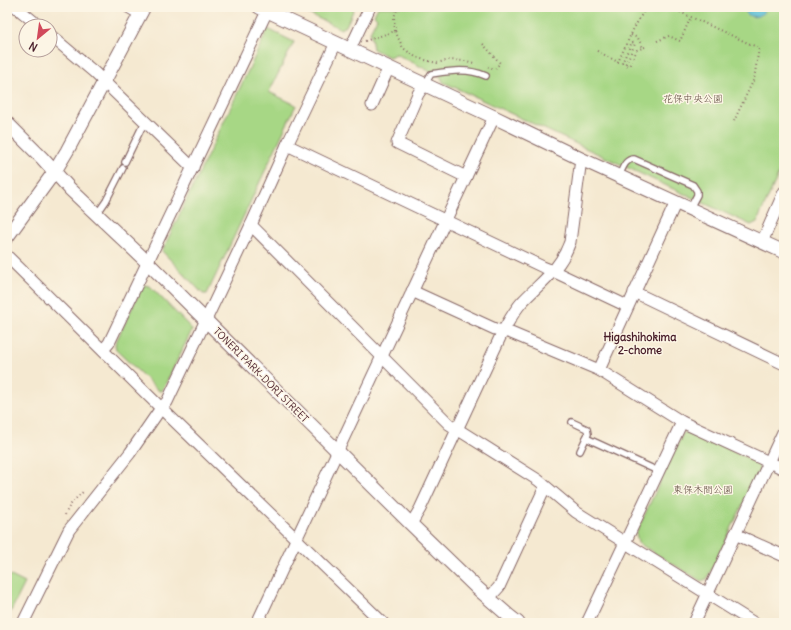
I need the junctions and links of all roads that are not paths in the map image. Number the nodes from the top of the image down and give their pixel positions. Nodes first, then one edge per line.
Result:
1 (16, 7) edge
2 (128, 7) edge
3 (370, 7) edge
4 (265, 8) edge
5 (142, 10) edge
6 (29, 18) edge
7 (58, 43) edge
8 (336, 43) junction
9 (350, 49) junction
10 (389, 67) junction
11 (486, 76) dead end
12 (103, 82) junction
13 (425, 84) junction
14 (372, 105) dead end
15 (494, 117) junction
16 (7, 123) edge
17 (146, 124) junction
18 (288, 145) junction
19 (581, 159) junction
20 (193, 168) junction
21 (55, 171) junction
22 (619, 176) junction
23 (466, 177) junction
24 (784, 192) edge
25 (676, 202) junction
26 (690, 209) junction
27 (97, 214) junction
28 (445, 221) junction
29 (251, 226) junction
30 (7, 237) edge
31 (762, 242) junction
32 (784, 252) edge
33 (7, 256) edge
34 (147, 262) junction
35 (553, 271) junction
36 (412, 291) junction
37 (634, 292) junction
38 (627, 306) junction
39 (206, 320) junction
40 (503, 331) junction
41 (103, 350) junction
42 (382, 356) junction
43 (784, 364) edge
44 (599, 370) junction
45 (161, 408) junction
46 (572, 422) dead end
47 (682, 422) junction
48 (457, 429) junction
49 (784, 430) edge
50 (586, 438) junction
51 (337, 450) junction
52 (580, 451) dead end
53 (769, 462) junction
54 (784, 469) edge
55 (658, 471) junction
56 (545, 487) junction
57 (411, 524) junction
58 (735, 534) junction
59 (296, 539) junction
60 (625, 542) junction
61 (784, 556) edge
62 (708, 594) junction
63 (489, 598) junction
64 (23, 623) edge
65 (257, 623) edge
66 (383, 623) edge
67 (518, 623) edge
68 (587, 623) edge
69 (694, 623) edge
70 (754, 623) edge

1 - 6 street
2 - 5 street
3 - 9 street
4 - 8 street
4 - 20 street
5 - 12 street
7 - 12 street
8 - 9 street
8 - 18 street
9 - 10 street
10 - 13 street
10 - 14 street
11 - 13 lane
12 - 17 street
12 - 21 street
13 - 15 street
13 - 23 street
15 - 19 street
15 - 23 street
16 - 21 street, TONERI PARK-DORI STREET
17 - 20 street
17 - 27 lane
18 - 28 street
18 - 29 street
19 - 22 street
19 - 35 street
20 - 34 street
21 - 27 street, TONERI PARK-DORI STREET
21 - 30 street
22 - 25 street
22 - 26 lane
23 - 28 street
24 - 31 street
25 - 26 street
25 - 37 street
26 - 31 street
27 - 34 street, TONERI PARK-DORI STREET
28 - 35 street
28 - 36 street
29 - 39 street
29 - 42 street
31 - 32 street
33 - 41 street
34 - 39 street, TONERI PARK-DORI STREET
34 - 41 street
35 - 38 street
35 - 40 street
36 - 40 street
36 - 42 street
37 - 38 street
37 - 43 street
38 - 44 street
39 - 45 street
39 - 51 street, TONERI PARK-DORI STREET
40 - 44 street
40 - 48 street
41 - 45 street
42 - 48 street
42 - 51 street
44 - 47 street
45 - 59 street
45 - 64 street
46 - 50 lane
47 - 53 street
47 - 55 street
48 - 56 street
48 - 57 street
49 - 53 street
50 - 52 lane
50 - 55 lane
51 - 57 street, TONERI PARK-DORI STREET
51 - 59 street
53 - 54 street
53 - 58 street
55 - 60 street
56 - 60 street
56 - 63 street
57 - 63 street, TONERI PARK-DORI STREET
58 - 61 street
58 - 62 street
59 - 65 street
59 - 66 street
60 - 62 street
60 - 68 street
62 - 69 street
62 - 70 street
63 - 67 street, TONERI PARK-DORI STREET

